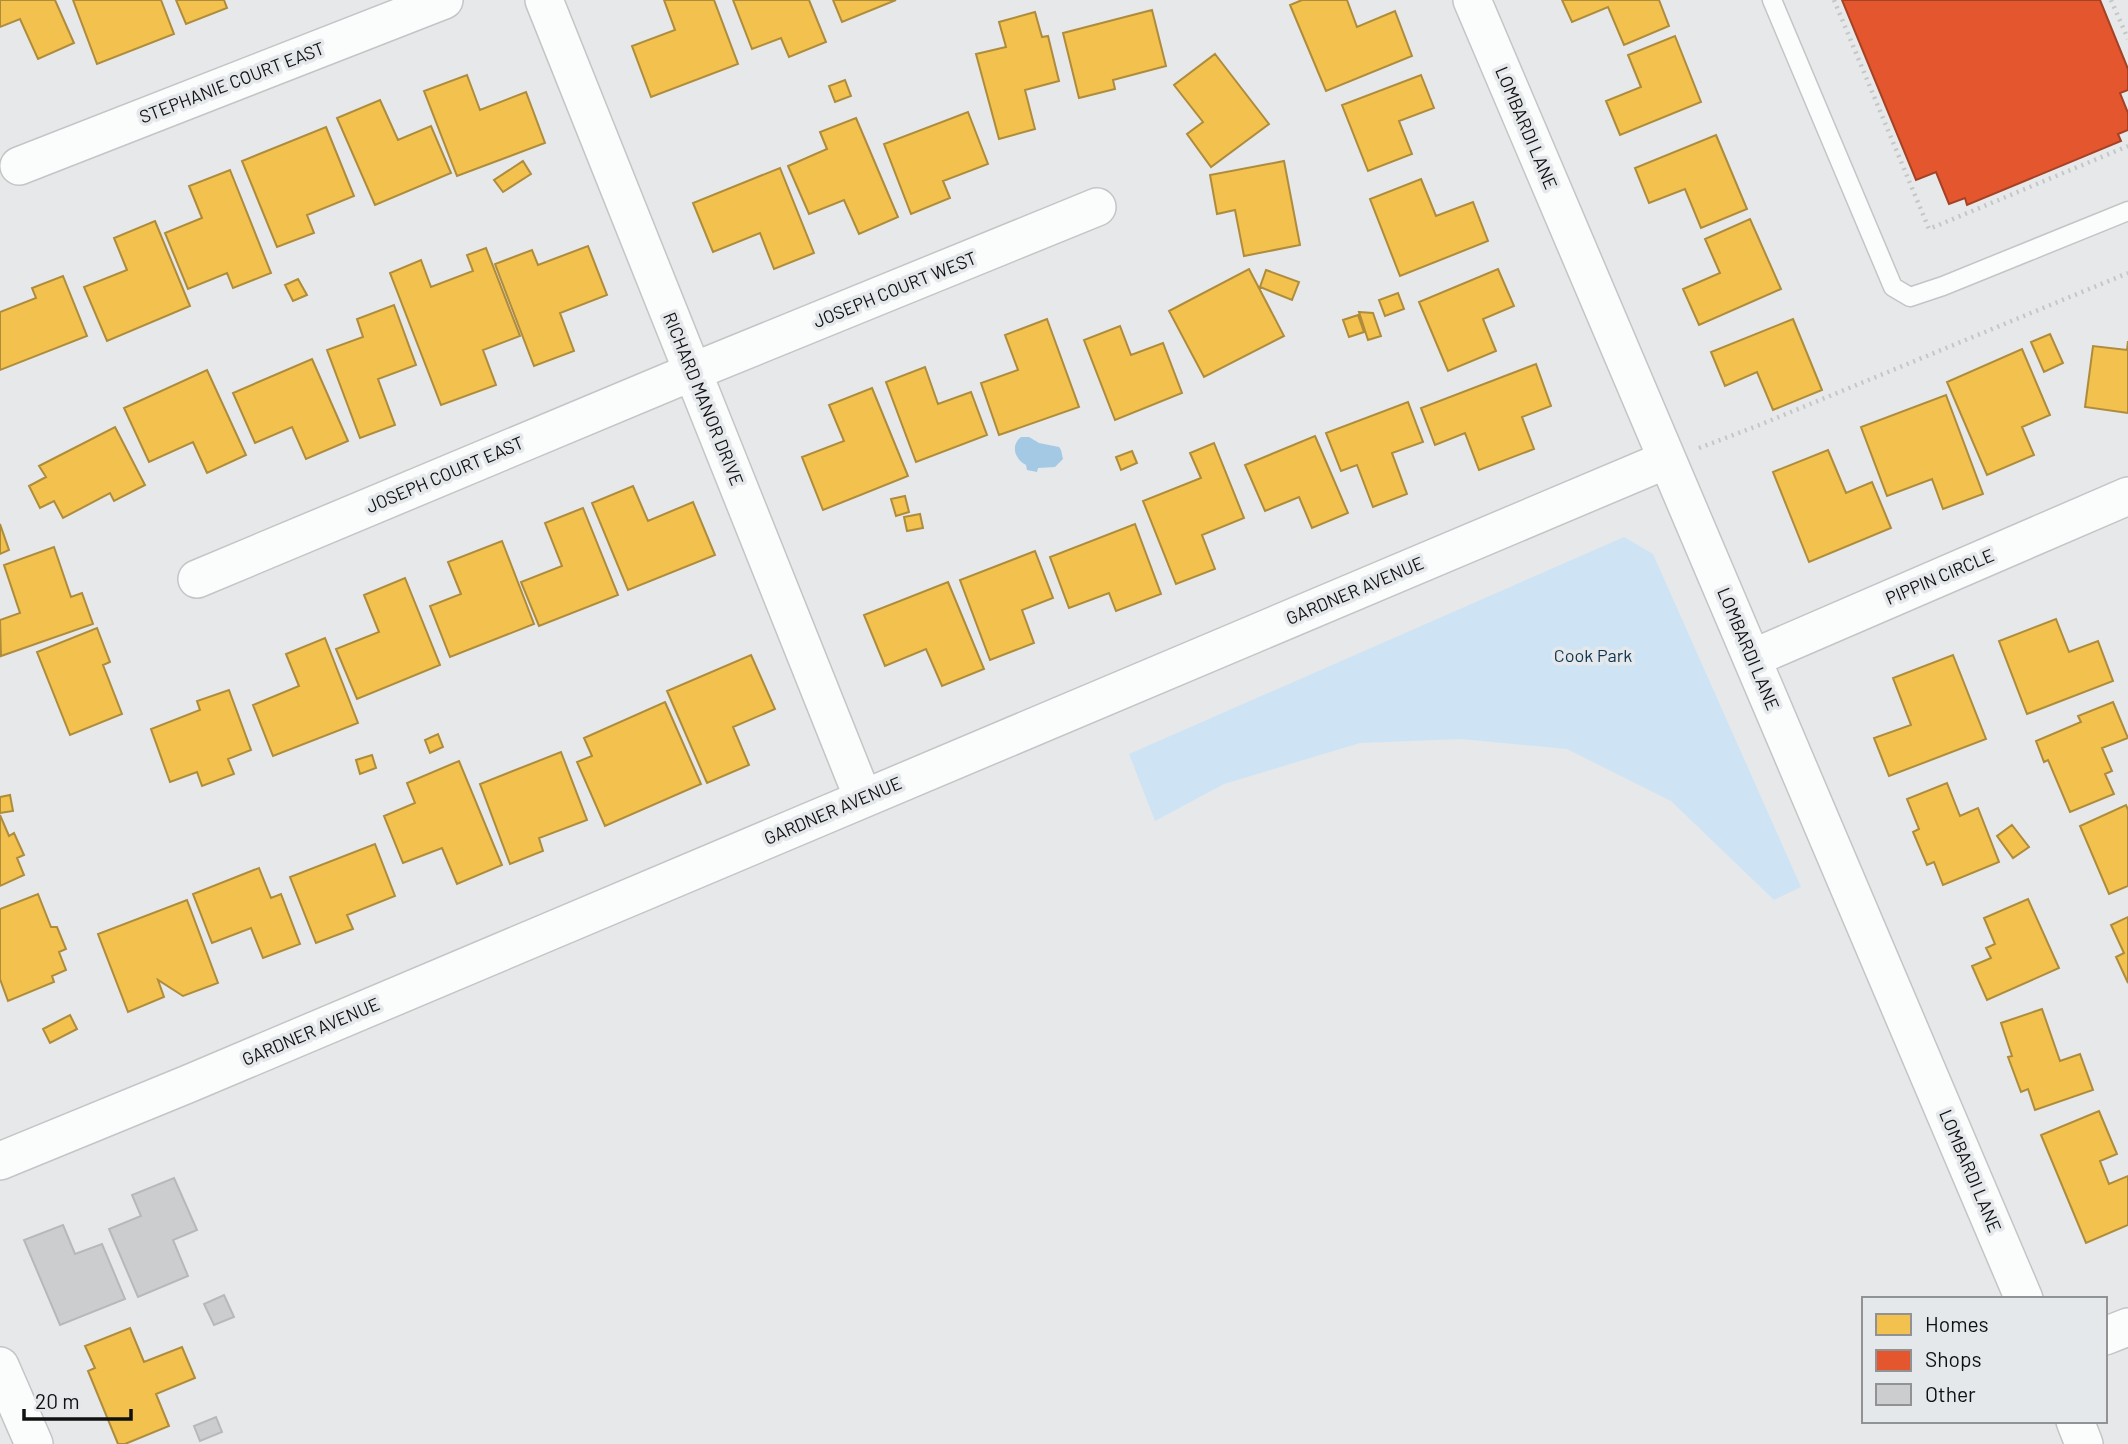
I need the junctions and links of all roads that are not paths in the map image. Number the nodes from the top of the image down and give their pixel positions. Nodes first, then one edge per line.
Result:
1 (444, 0) edge
2 (544, 0) edge
3 (1472, 0) edge
4 (1772, 0) edge
5 (19, 166) dead end
6 (1097, 207) dead end
7 (2128, 211) edge
8 (692, 372) junction
9 (1666, 460) junction
10 (2128, 496) edge
11 (197, 579) dead end
12 (1753, 658) junction
13 (863, 798) junction
14 (0, 1161) edge
15 (2023, 1297) edge
16 (2128, 1327) edge
17 (2107, 1335) edge
18 (0, 1366) edge
19 (2076, 1423) edge
20 (34, 1444) edge
21 (2084, 1444) edge

1 - 5 street, STEPHANIE COURT EAST
2 - 8 street, RICHARD MANOR DRIVE
3 - 9 street, LOMBARDI LANE
4 - 7 lane
6 - 8 street, JOSEPH COURT WEST
8 - 11 street, JOSEPH COURT EAST
8 - 13 street, RICHARD MANOR DRIVE
9 - 12 street, LOMBARDI LANE
9 - 13 street, GARDNER AVENUE
10 - 12 street, PIPPIN CIRCLE
12 - 15 street, LOMBARDI LANE
13 - 14 street, GARDNER AVENUE
16 - 17 street
18 - 20 street
19 - 21 street

